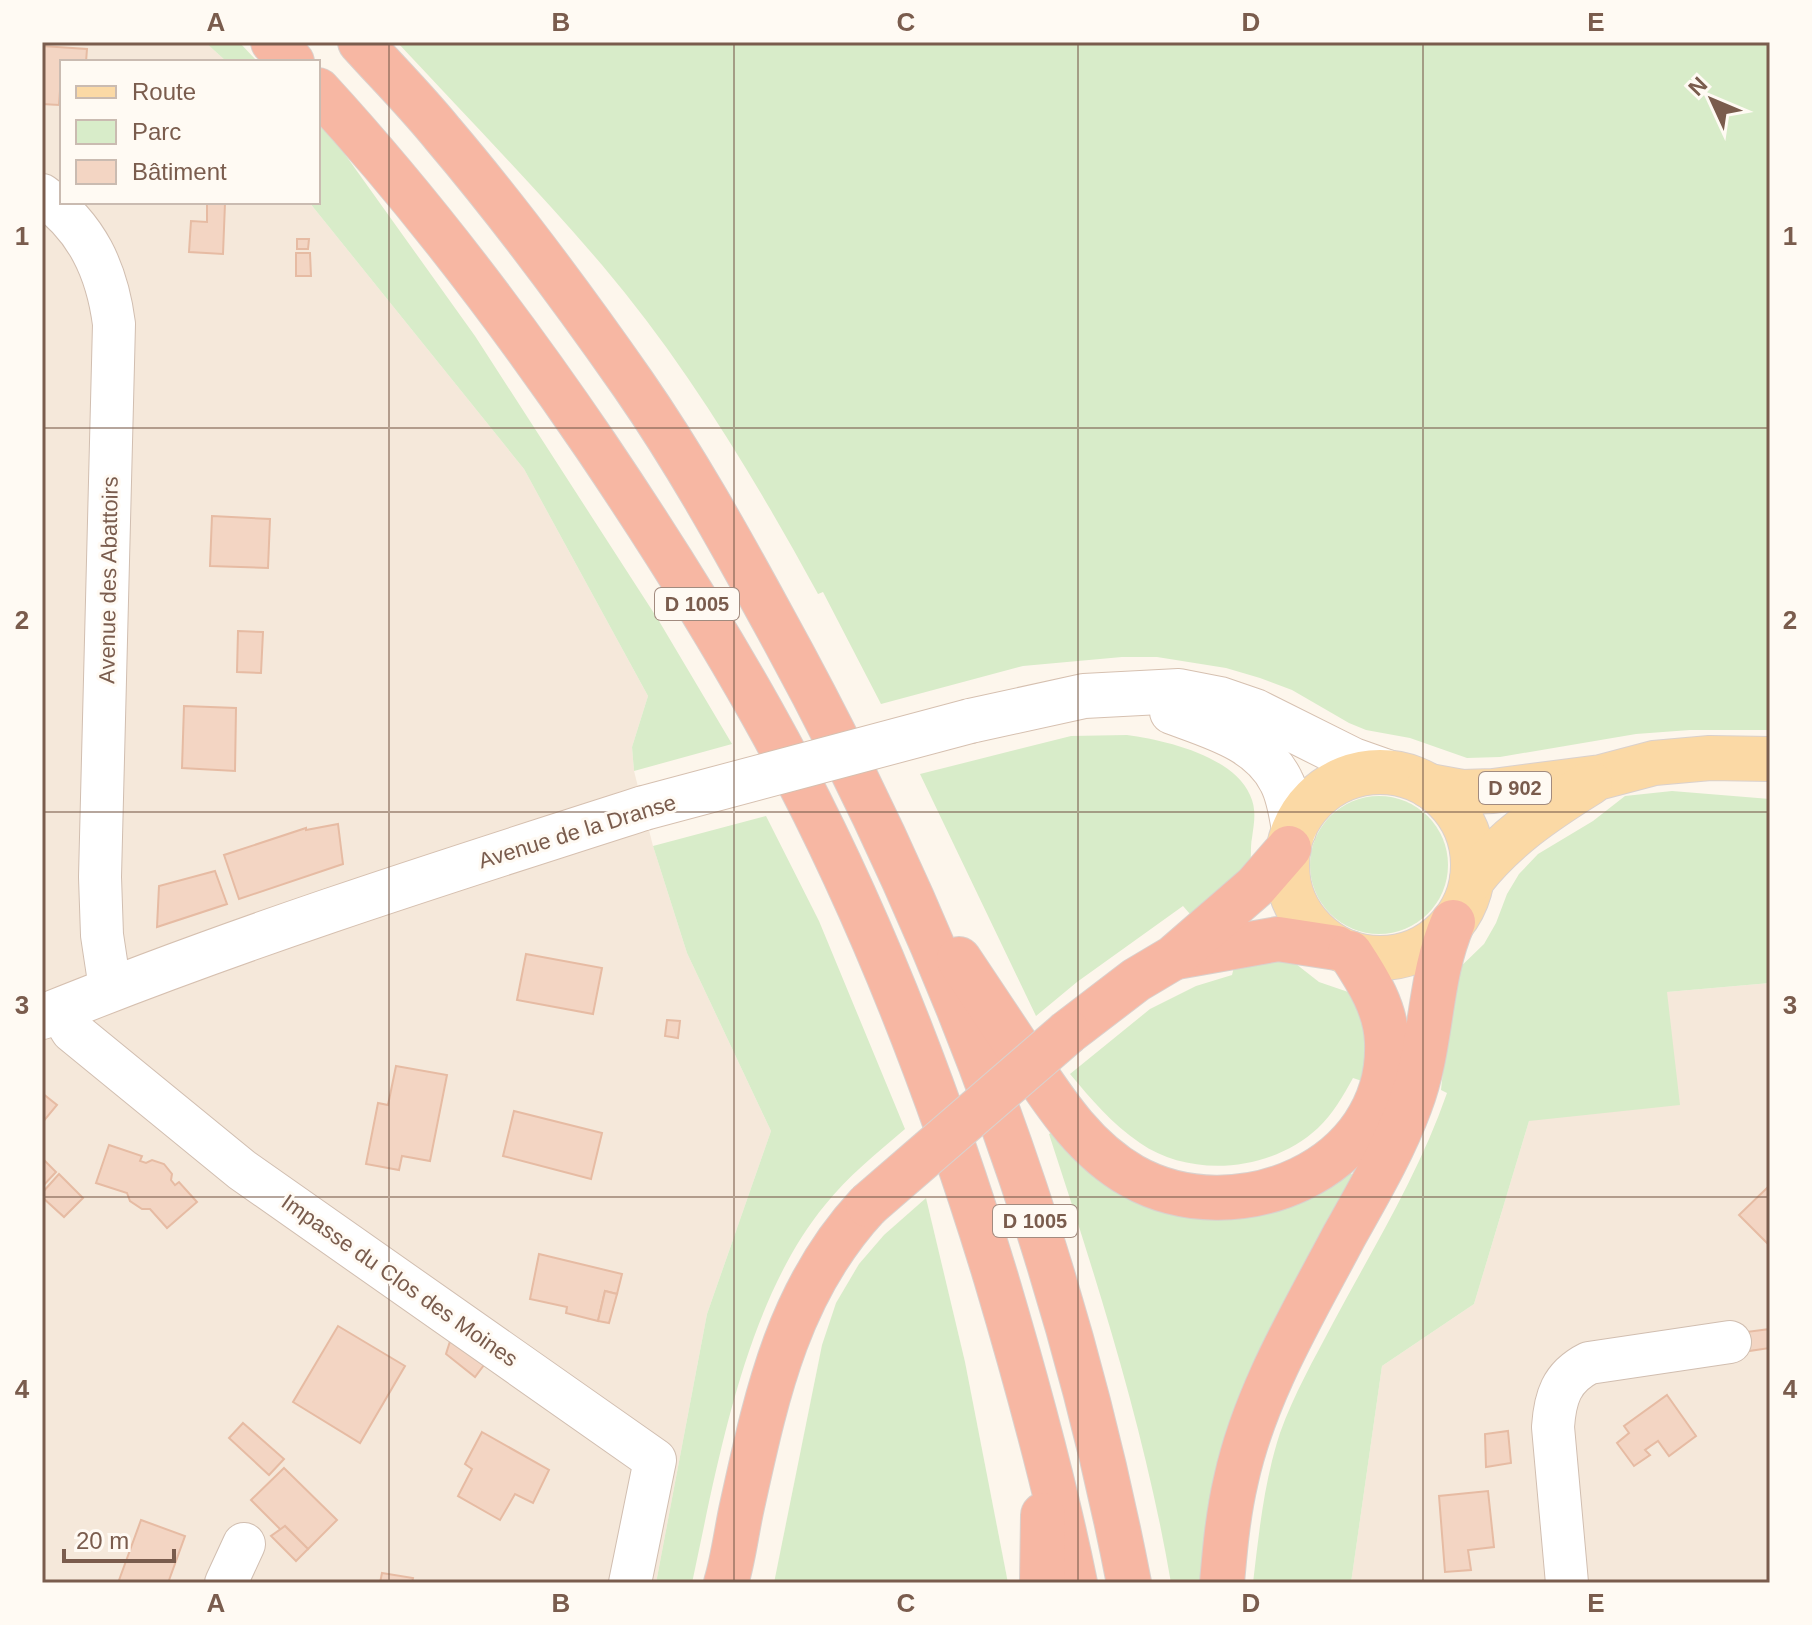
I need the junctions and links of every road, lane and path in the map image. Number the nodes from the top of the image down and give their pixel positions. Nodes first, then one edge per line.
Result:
1 (273, 42) edge
2 (360, 42) edge
3 (290, 60) edge
4 (320, 92) edge
5 (42, 195) edge
6 (1125, 694) junction
7 (1770, 759) edge
8 (1387, 772) junction
9 (1601, 777) junction
10 (1429, 786) junction
11 (1292, 839) junction
12 (901, 872) junction
13 (1472, 880) junction
14 (1453, 922) junction
15 (1344, 951) junction
16 (1173, 958) junction
17 (110, 988) junction
18 (50, 1013) edge
19 (1730, 1342) dead end
20 (1043, 1441) junction
21 (244, 1544) dead end
22 (728, 1581) edge
23 (226, 1583) edge
24 (630, 1583) edge
25 (1042, 1583) edge
26 (1075, 1583) edge
27 (1129, 1583) edge
28 (1222, 1583) edge
29 (1567, 1583) edge

1 - 3 highway
2 - 12 highway, D 1005
4 - 20 highway, D 1005
5 - 17 street, Avenue des Abattoirs
6 - 8 main road, Avenue de la Dranse
6 - 11 main road, Avenue de la Dranse
6 - 17 main road, Avenue de la Dranse, bridge
7 - 9 main road, D 902
8 - 10 main road
8 - 11 main road
9 - 10 main road, D 902
9 - 13 main road, D 902
10 - 13 main road
11 - 15 main road
11 - 16 highway
12 - 15 highway
12 - 27 highway, D 1005
13 - 14 main road
14 - 15 main road
14 - 28 highway
15 - 16 highway
16 - 22 highway, bridge
17 - 18 main road, Avenue de la Dranse
18 - 24 street, Impasse du Clos des Moines
19 - 29 street
20 - 25 highway
20 - 26 highway, D 1005
21 - 23 street

